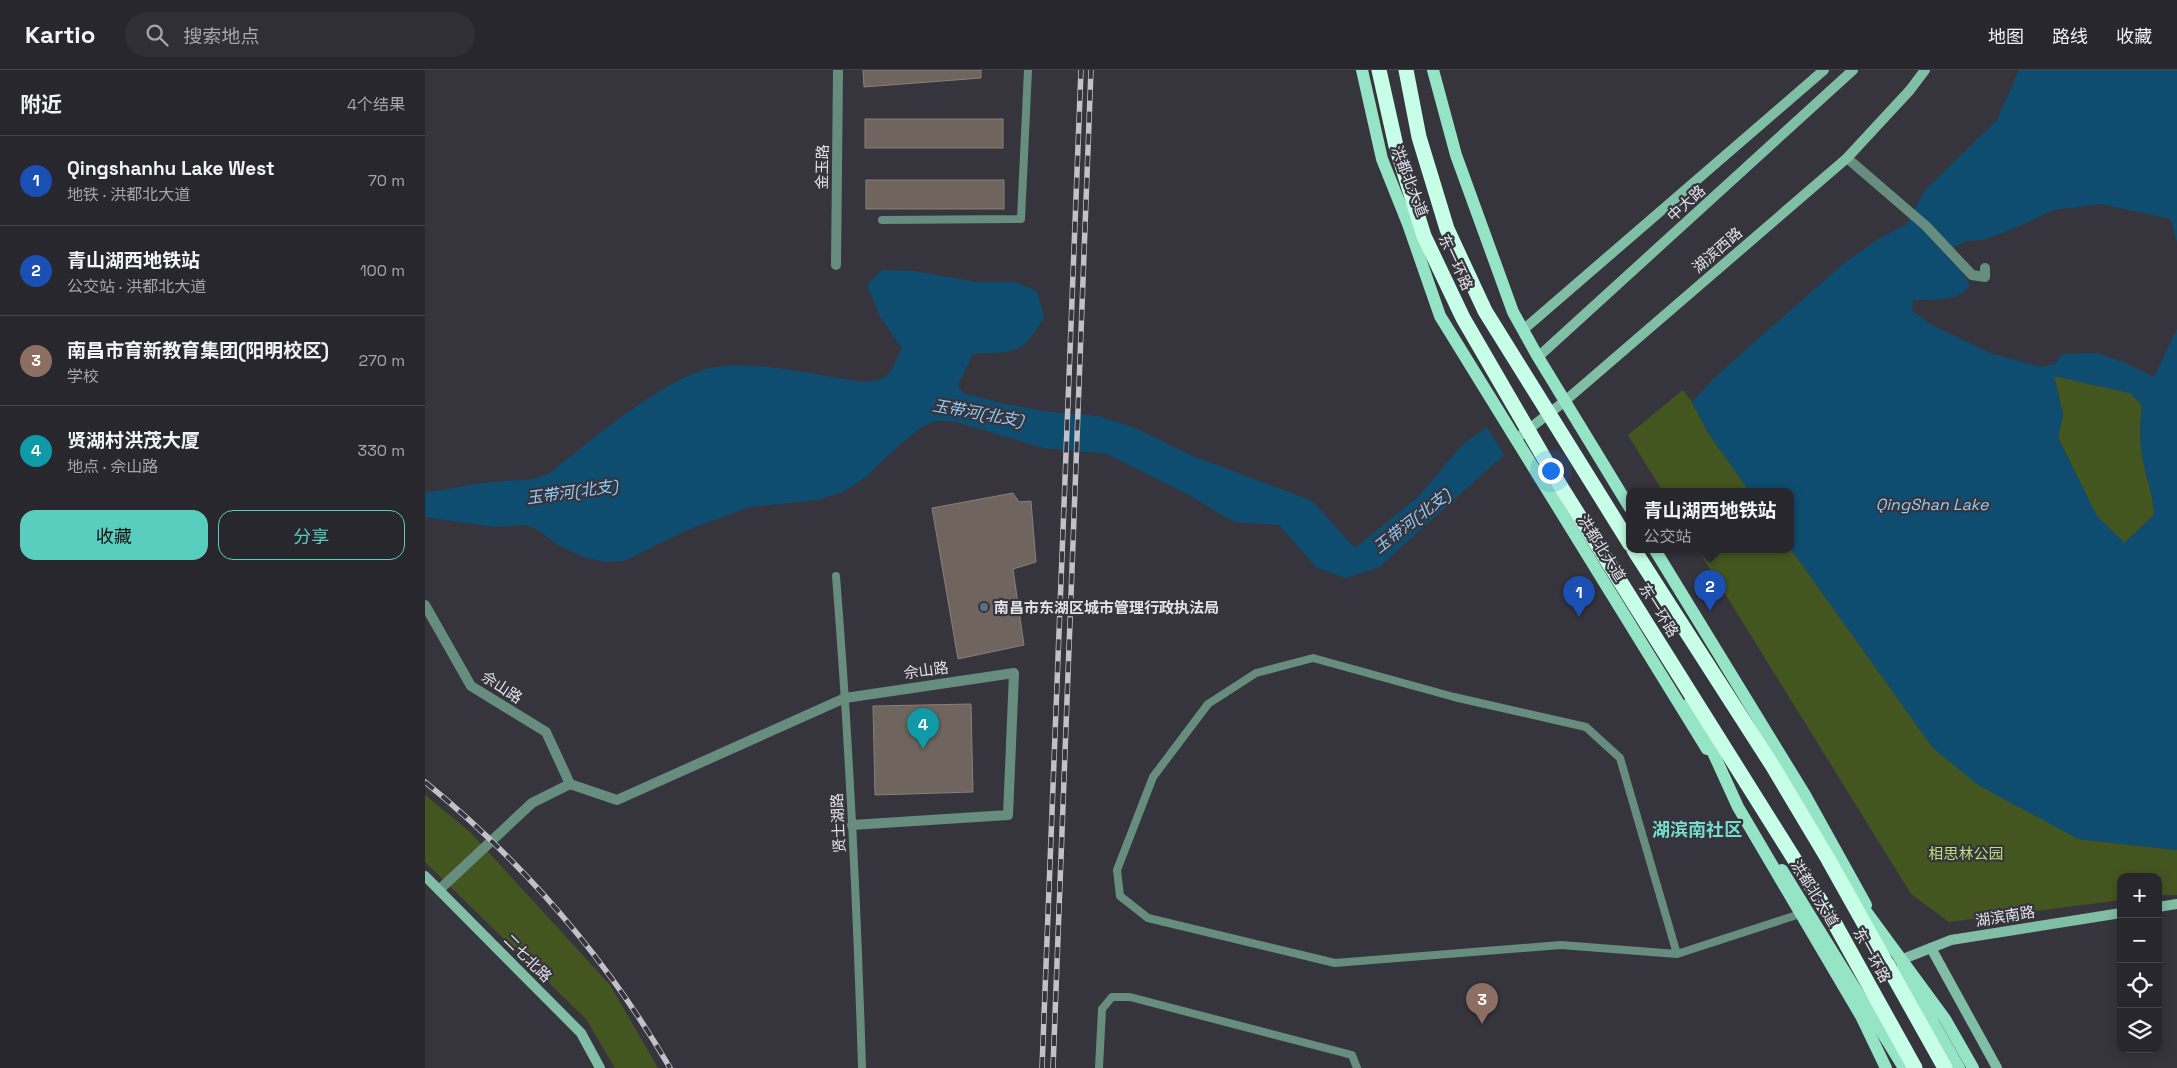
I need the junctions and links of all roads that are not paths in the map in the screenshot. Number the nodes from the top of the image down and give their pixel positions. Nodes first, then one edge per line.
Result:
1 (838, 70) edge
2 (1028, 70) edge
3 (1362, 70) edge
4 (1379, 70) edge
5 (1406, 70) edge
6 (1433, 70) edge
7 (1824, 70) edge
8 (1853, 70) edge
9 (1925, 70) edge
10 (1847, 158) junction
11 (881, 220) dead end
12 (836, 264) dead end
13 (1985, 268) dead end
14 (1523, 330) junction
15 (1538, 357) junction
16 (1565, 401) junction
17 (1516, 439) junction
18 (1626, 501) edge
19 (1626, 538) edge
20 (1636, 553) edge
21 (1657, 553) edge
22 (836, 576) dead end
23 (425, 605) edge
24 (1670, 659) junction
25 (845, 698) junction
26 (570, 784) junction
27 (852, 825) junction
28 (1828, 859) junction
29 (425, 876) edge
30 (439, 890) junction
31 (2177, 904) edge
32 (2162, 906) edge
33 (1808, 912) junction
34 (2117, 914) edge
35 (1931, 948) junction
36 (1677, 954) junction
37 (1898, 961) junction
38 (599, 1068) edge
39 (862, 1068) edge
40 (1099, 1068) edge
41 (1357, 1068) edge
42 (1886, 1068) edge
43 (1904, 1068) edge
44 (1915, 1068) edge
45 (1945, 1068) edge
46 (1959, 1068) edge
47 (1973, 1068) edge
48 (1997, 1068) edge

1 - 12 street, 金玉路
2 - 11 lane
3 - 17 main road, 洪都北大道
4 - 24 highway, 东一环路, bridge
5 - 19 highway, 东一环路, bridge
6 - 14 main road
7 - 14 main road, 中大路
8 - 15 main road, 中大路
9 - 10 main road, 湖滨西路
10 - 13 street
10 - 16 main road, 湖滨西路
14 - 15 main road
15 - 16 main road
16 - 17 main road, 湖滨西路
16 - 18 main road
17 - 33 main road, 洪都北大道
20 - 28 highway, 东一环路, bridge
21 - 37 main road
22 - 25 lane, 贤士湖路
23 - 26 street, 佘山路
24 - 42 main road, bridge
24 - 44 highway, 东一环路, bridge
25 - 26 street, 佘山路
25 - 27 lane, 贤士湖路
25 - 27 street, 佘山路
26 - 30 street
27 - 39 lane, 贤士湖路
28 - 45 highway, 东一环路, bridge
28 - 47 main road, bridge
29 - 30 main road, 二七北路
30 - 38 main road, 二七北路
31 - 32 main road
33 - 36 lane
33 - 43 main road, 洪都北大道
34 - 35 main road, 湖滨南路
35 - 37 main road, 湖滨南路
35 - 48 main road
36 - 36 lane
37 - 46 main road
40 - 41 lane

